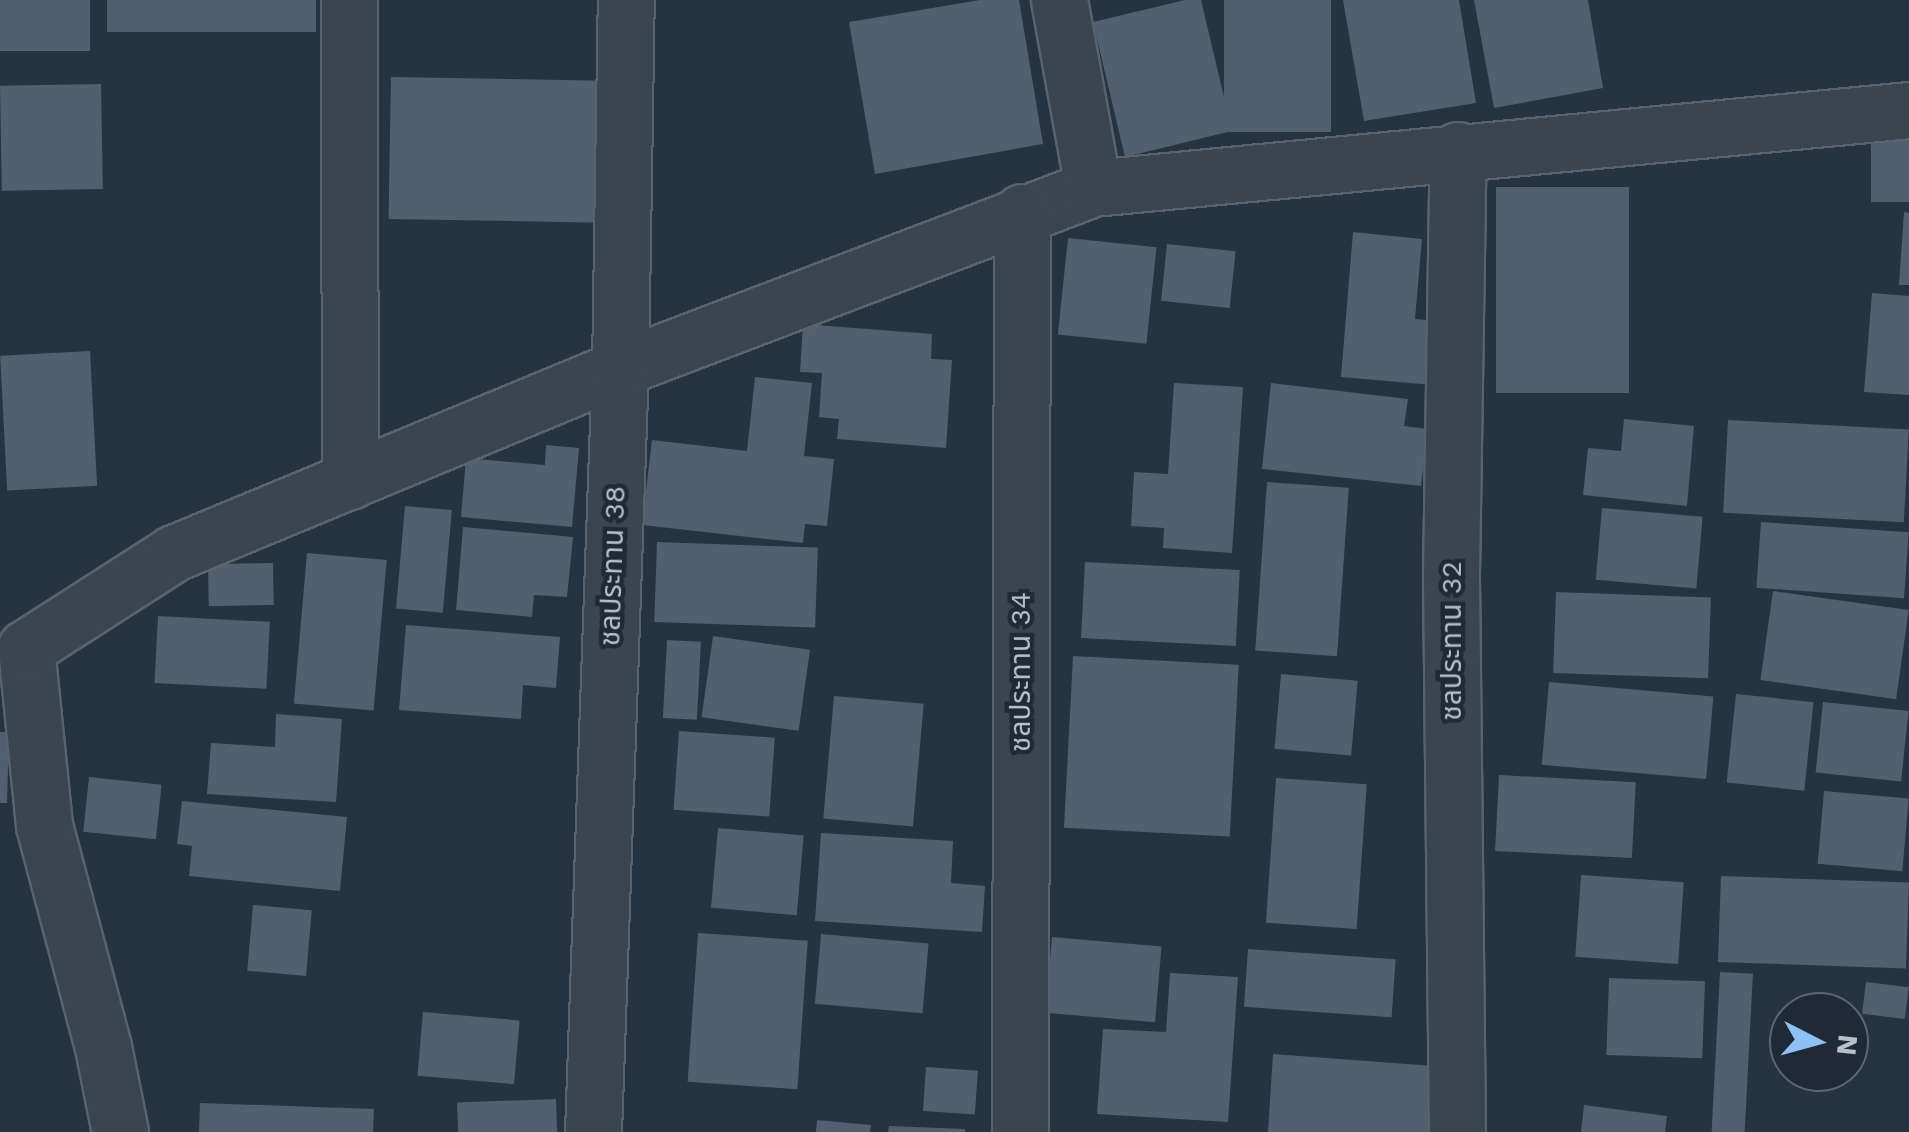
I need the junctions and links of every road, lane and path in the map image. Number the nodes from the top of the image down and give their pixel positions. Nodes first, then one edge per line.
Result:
1 (349, 0) edge
2 (626, 0) edge
3 (1058, 0) edge
4 (1909, 110) edge
5 (1458, 150) junction
6 (1093, 188) junction
7 (1022, 212) junction
8 (620, 368) junction
9 (350, 481) junction
10 (120, 1132) edge
11 (593, 1132) edge
12 (1020, 1132) edge
13 (1457, 1132) edge

1 - 9 street
2 - 8 street, ชลประทาน 38
3 - 6 street
4 - 5 street
5 - 6 street
5 - 13 street, ชลประทาน 32
6 - 7 street
7 - 8 street
7 - 12 street, ชลประทาน 34
8 - 9 street
8 - 11 street, ชลประทาน 38
9 - 10 street

